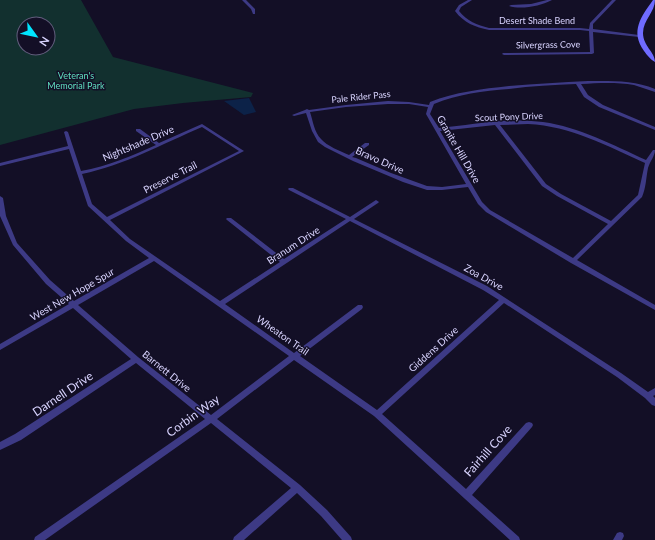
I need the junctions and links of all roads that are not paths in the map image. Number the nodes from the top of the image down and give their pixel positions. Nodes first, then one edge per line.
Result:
1 (244, 0) edge
2 (470, 0) edge
3 (550, 0) edge
4 (613, 0) edge
5 (655, 2) edge
6 (511, 6) dead end
7 (254, 13) dead end
8 (591, 30) junction
9 (639, 36) junction
10 (504, 54) dead end
11 (655, 60) edge
12 (578, 83) junction
13 (655, 91) edge
14 (430, 106) junction
15 (307, 110) junction
16 (294, 115) dead end
17 (496, 124) junction
18 (655, 129) edge
19 (138, 130) dead end
20 (437, 130) junction
21 (66, 132) dead end
22 (158, 144) junction
23 (367, 144) dead end
24 (70, 147) junction
25 (242, 151) joint
26 (655, 152) edge
27 (350, 156) junction
28 (647, 162) junction
29 (0, 165) edge
30 (79, 173) junction
31 (469, 185) junction
32 (291, 189) dead end
33 (0, 198) edge
34 (376, 202) dead end
35 (229, 219) dead end
36 (351, 219) junction
37 (106, 220) junction
38 (611, 223) junction
39 (154, 258) junction
40 (573, 261) junction
41 (284, 262) junction
42 (503, 300) junction
43 (74, 304) junction
44 (220, 304) junction
45 (360, 306) dead end
46 (655, 308) edge
47 (0, 347) edge
48 (294, 356) junction
49 (136, 359) junction
50 (655, 391) edge
51 (648, 396) junction
52 (655, 403) edge
53 (377, 414) junction
54 (211, 419) junction
55 (529, 424) dead end
56 (0, 446) edge
57 (297, 488) junction
58 (466, 495) junction
59 (38, 540) edge
60 (237, 540) edge
61 (348, 540) edge
62 (516, 540) edge

1 - 7 street
2 - 8 street, Desert Shade Bend
3 - 6 street
4 - 8 street
5 - 9 street
8 - 9 street, Desert Shade Bend
8 - 10 street, Silvergrass Cove
9 - 11 street
12 - 13 street, Granite Hill Drive
12 - 14 street, Granite Hill Drive
12 - 18 street
14 - 15 street, Pale Rider Pass
14 - 20 street, Granite Hill Drive
15 - 16 street, Pale Rider Pass
15 - 27 street, Bravo Drive
17 - 20 street, Scout Pony Drive
17 - 28 street, Scout Pony Drive
17 - 38 street
19 - 22 street
20 - 31 street, Granite Hill Drive
21 - 24 street, Wheaton Trail
22 - 25 street, Nightshade Drive
22 - 30 street, Nightshade Drive
23 - 27 street
24 - 29 street
24 - 30 street, Wheaton Trail
25 - 37 street, Preserve Trail
26 - 28 street
27 - 31 street, Bravo Drive
28 - 38 street
30 - 37 street, Wheaton Trail
31 - 40 street, Granite Hill Drive
32 - 36 street, Zoa Drive
33 - 43 street, Barnett Drive
34 - 36 street, Branum Drive
35 - 41 street
36 - 41 street, Branum Drive
36 - 42 street, Zoa Drive
37 - 39 street, Wheaton Trail
38 - 40 street
39 - 43 street, West New Hope Spur
39 - 44 street, Wheaton Trail
40 - 46 street, Granite Hill Drive
41 - 44 street, Branum Drive
42 - 51 street, Zoa Drive
42 - 53 street, Giddens Drive
43 - 47 street, West New Hope Spur
43 - 49 street, Barnett Drive
44 - 48 street, Wheaton Trail
45 - 48 street, Corbin Way
48 - 53 street, Wheaton Trail
48 - 54 street, Corbin Way
49 - 54 street, Barnett Drive
49 - 56 street, Darnell Drive
50 - 51 street
51 - 52 street, Zoa Drive
53 - 58 street, Wheaton Trail
54 - 57 street, Barnett Drive
54 - 59 street, Corbin Way
55 - 58 street, Fairhill Cove
57 - 60 street
57 - 61 street, Barnett Drive
58 - 62 street, Wheaton Trail

